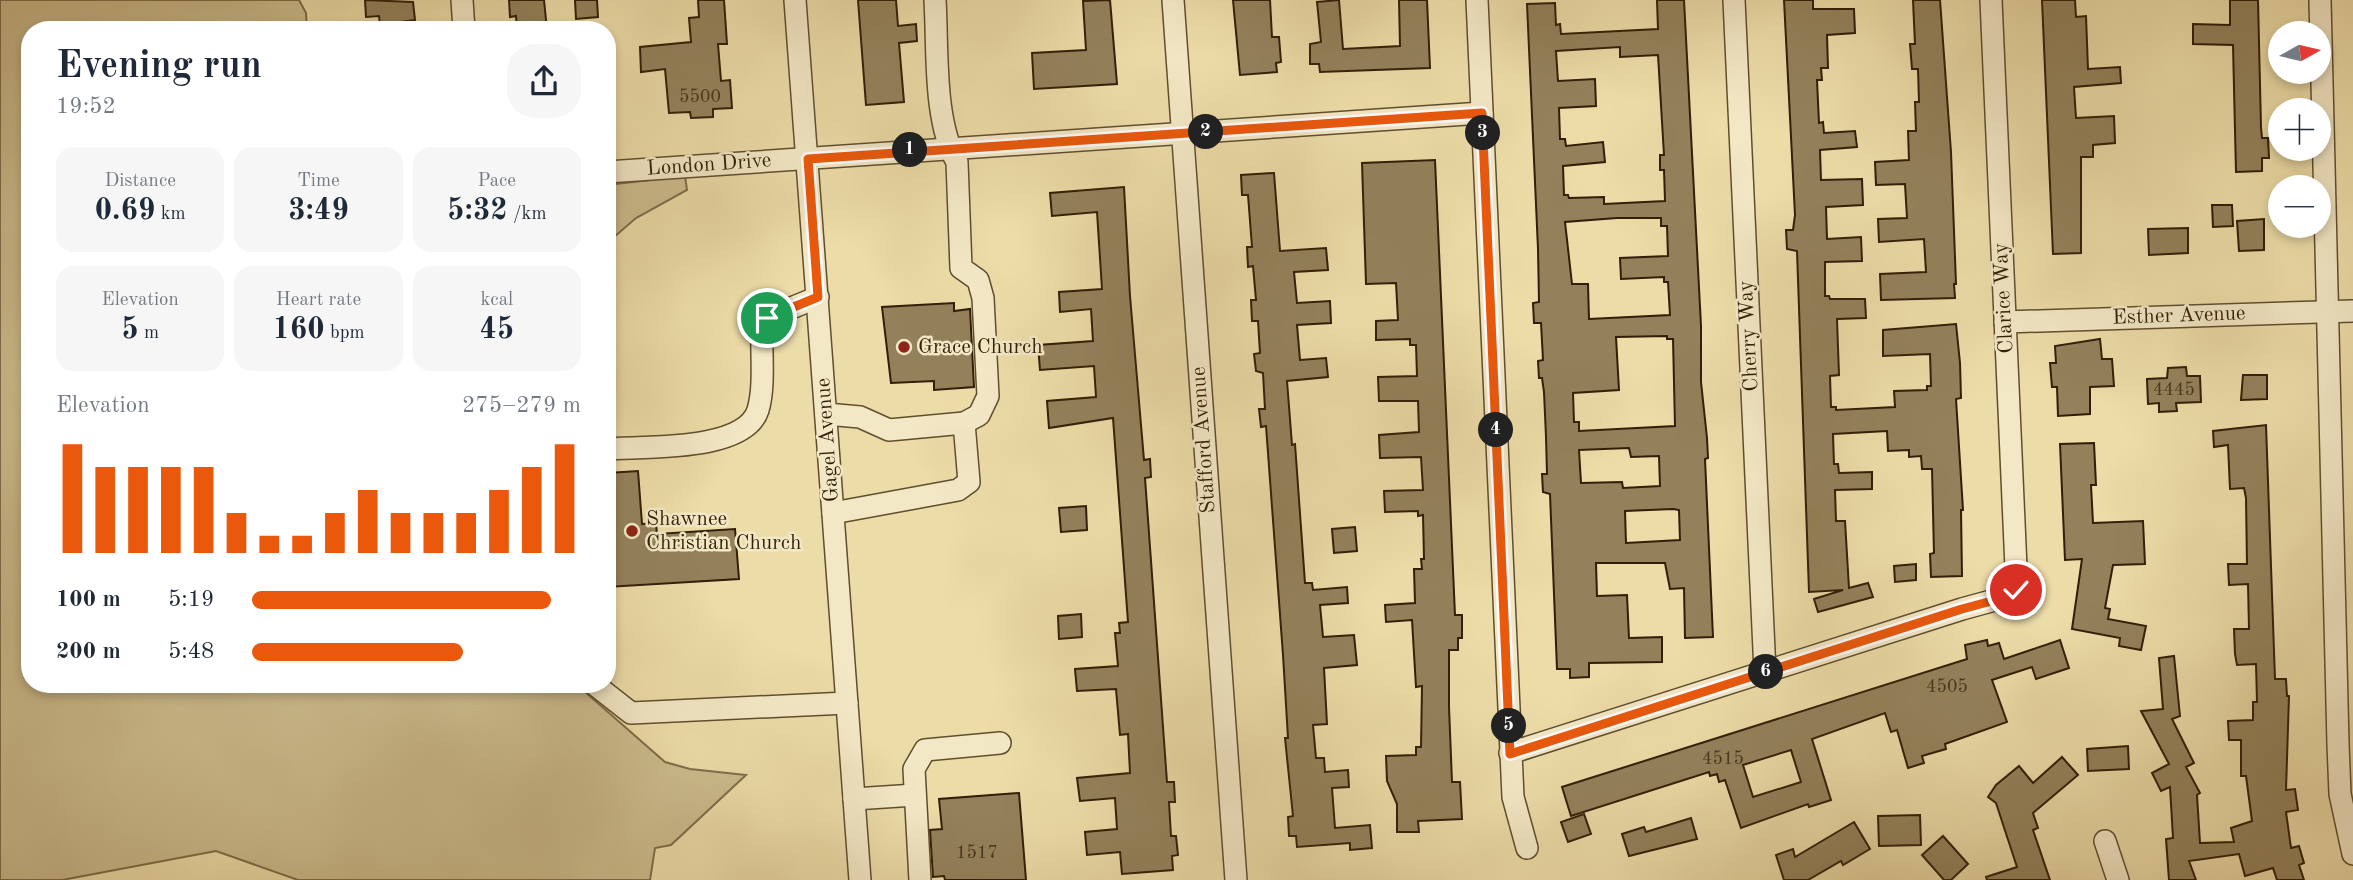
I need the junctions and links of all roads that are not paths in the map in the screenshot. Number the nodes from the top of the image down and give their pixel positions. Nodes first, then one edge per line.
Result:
1 (462, 0) edge
2 (795, 0) edge
3 (935, 0) edge
4 (1173, 0) edge
5 (1477, 0) edge
6 (1734, 0) edge
7 (1991, 0) edge
8 (2320, 0) edge
9 (463, 21) edge
10 (1482, 113) junction
11 (1182, 133) junction
12 (948, 148) junction
13 (808, 159) junction
14 (616, 171) edge
15 (818, 297) junction
16 (2326, 311) junction
17 (2353, 311) edge
18 (2005, 322) junction
19 (826, 414) junction
20 (964, 423) junction
21 (616, 448) edge
22 (833, 513) junction
23 (1765, 672) junction
24 (605, 693) edge
25 (847, 703) junction
26 (1000, 743) dead end
27 (1510, 754) junction
28 (915, 795) junction
29 (854, 799) junction
30 (2105, 841) dead end
31 (1527, 848) dead end
32 (2353, 854) edge
33 (860, 880) edge
34 (920, 880) edge
35 (1236, 880) edge
36 (2118, 880) edge

1 - 9 street
2 - 13 street, Gagel Avenue
3 - 12 street
4 - 11 street, Stafford Avenue
5 - 10 street
6 - 23 street, Cherry Way
7 - 18 street, Clarice Way
8 - 16 street
10 - 11 street, London Drive
10 - 27 street
11 - 12 street, London Drive
11 - 35 street, Stafford Avenue
12 - 13 street, London Drive
12 - 20 street
13 - 14 street, London Drive
13 - 15 street, Gagel Avenue
15 - 19 street, Gagel Avenue
15 - 21 street
16 - 17 street, Esther Avenue
16 - 18 street, Esther Avenue
16 - 32 street
18 - 23 street, Clarice Way
19 - 20 street
19 - 22 street, Gagel Avenue
20 - 22 street
22 - 25 street, Gagel Avenue
23 - 27 street
24 - 25 street
25 - 29 street, Gagel Avenue
26 - 28 street
27 - 31 street
28 - 29 street
28 - 34 street
29 - 33 street, Gagel Avenue
30 - 36 street

